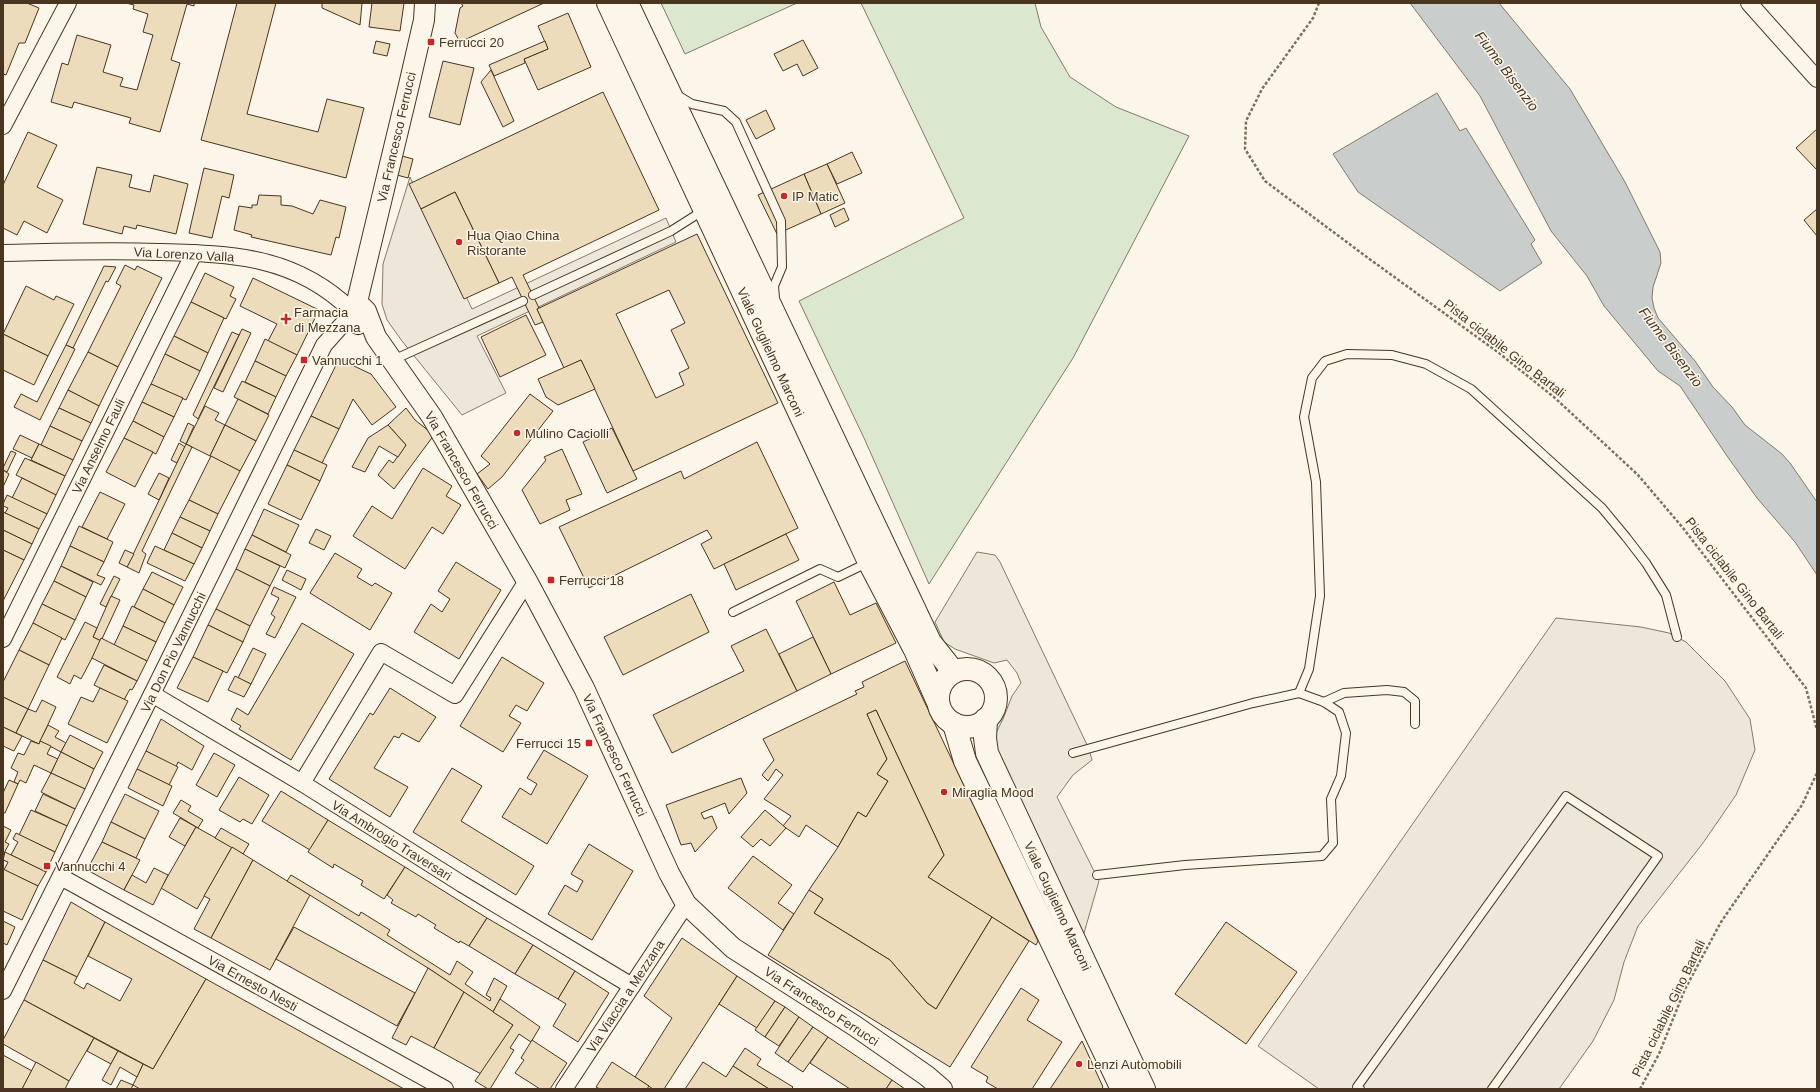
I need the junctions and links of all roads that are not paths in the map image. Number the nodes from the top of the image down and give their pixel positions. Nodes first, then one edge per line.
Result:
1 (68, 3) edge
2 (425, 3) edge
3 (608, 3) edge
4 (627, 3) edge
5 (1749, 3) edge
6 (1817, 79) edge
7 (668, 89) junction
8 (3, 126) edge
9 (704, 209) junction
10 (3, 253) edge
11 (194, 253) junction
12 (533, 295) dead end
13 (523, 301) dead end
14 (357, 313) junction
15 (775, 313) junction
16 (393, 360) junction
17 (869, 562) junction
18 (526, 581) junction
19 (733, 612) dead end
20 (1677, 638) dead end
21 (3, 639) edge
22 (953, 671) junction
23 (1299, 693) junction
24 (152, 694) junction
25 (937, 700) junction
26 (1324, 702) junction
27 (986, 719) junction
28 (954, 724) junction
29 (1415, 724) dead end
30 (1073, 753) dead end
31 (302, 783) junction
32 (1097, 876) dead end
33 (60, 877) junction
34 (686, 904) junction
35 (632, 986) junction
36 (3, 991) edge
37 (445, 1089) edge
38 (564, 1089) edge
39 (942, 1089) edge
40 (1122, 1089) edge
41 (1144, 1089) edge
42 (1360, 1089) edge
43 (1492, 1089) edge

1 - 8 street
2 - 14 street, Via Francesco Ferrucci
3 - 9 main road, Viale Guglielmo Marconi
4 - 7 main road, Viale Guglielmo Marconi
5 - 6 street
7 - 15 main road, Viale Guglielmo Marconi
7 - 15 lane
9 - 12 lane
9 - 17 main road, Viale Guglielmo Marconi
10 - 11 street, Via Lorenzo Valla
11 - 14 street, Via Lorenzo Valla
11 - 21 street, Via Anselmo Fauli
13 - 16 lane
14 - 16 street, Via Francesco Ferrucci
14 - 24 street, Via Don Pio Vannucchi
15 - 22 main road, Viale Guglielmo Marconi
16 - 18 street, Via Francesco Ferrucci
17 - 19 lane
17 - 25 main road, Viale Guglielmo Marconi
18 - 31 street
18 - 34 street, Via Francesco Ferrucci
20 - 23 lane
22 - 25 main road
22 - 27 main road, Viale Guglielmo Marconi
23 - 26 lane
23 - 30 lane
24 - 31 street, Via Ambrogio Traversari
24 - 33 street, Via Don Pio Vannucchi
25 - 28 main road, Viale Guglielmo Marconi
26 - 29 lane
26 - 32 lane
27 - 28 main road
27 - 41 main road, Viale Guglielmo Marconi
28 - 40 main road, Viale Guglielmo Marconi
31 - 35 street, Via Ambrogio Traversari
33 - 36 street, Via Don Pio Vannucchi
33 - 37 street, Via Ernesto Nesti
34 - 35 street, Via Viaccia a Mezzana
34 - 39 street, Via Francesco Ferrucci
35 - 38 street, Via Viaccia a Mezzana
42 - 43 lane

